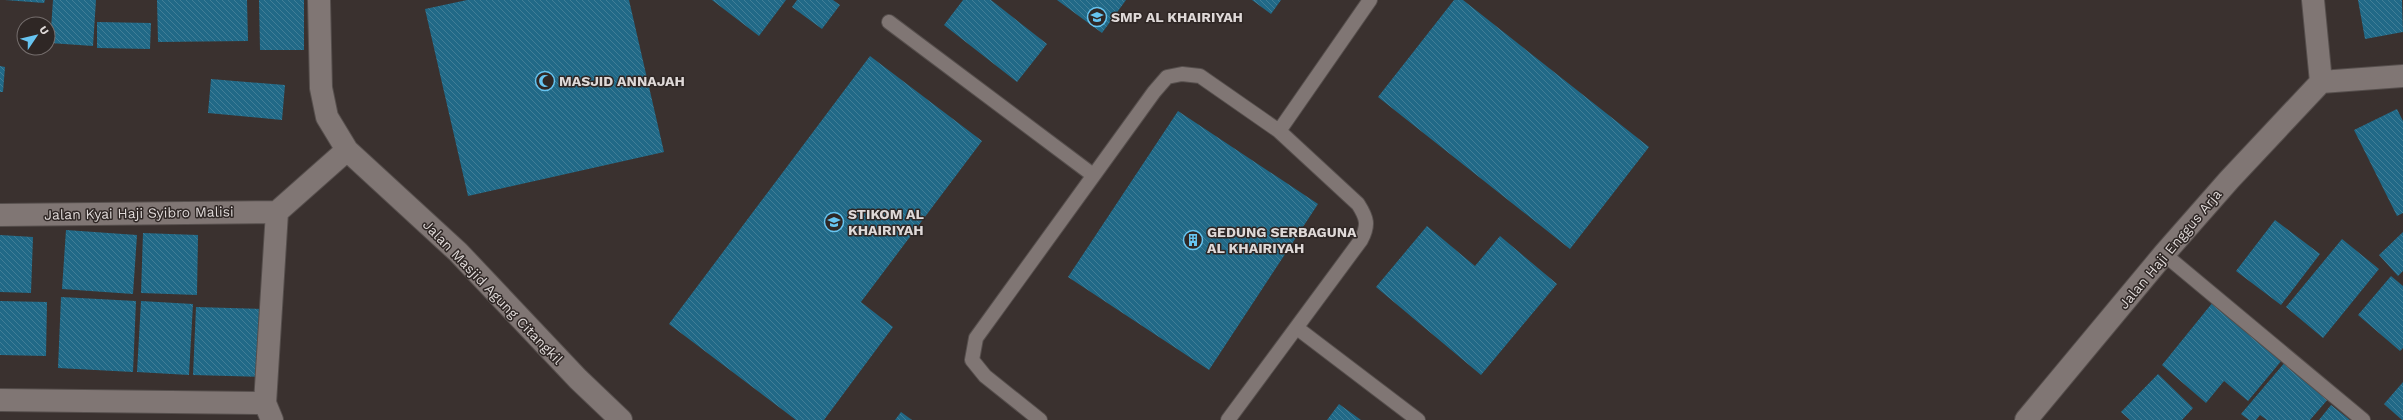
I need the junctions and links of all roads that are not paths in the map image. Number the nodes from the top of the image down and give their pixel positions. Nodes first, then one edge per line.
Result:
1 (319, 0) edge
2 (1370, 0) edge
3 (2313, 0) edge
4 (889, 22) dead end
5 (2403, 76) edge
6 (2320, 82) junction
7 (1279, 131) junction
8 (347, 150) junction
9 (1093, 175) junction
10 (277, 212) junction
11 (0, 214) edge
12 (2164, 254) junction
13 (1297, 328) junction
14 (0, 400) edge
15 (269, 412) edge
16 (621, 420) edge
17 (1040, 420) edge
18 (1228, 420) edge
19 (1418, 420) edge
20 (2026, 420) edge
21 (2364, 420) edge

1 - 8 street, Jalan Masjid Agung Citangkil
2 - 7 lane
3 - 6 street
4 - 9 lane
5 - 6 street
6 - 12 street, Jalan Haji Enggus Arja
7 - 9 lane
7 - 13 lane
8 - 10 street
8 - 16 street, Jalan Masjid Agung Citangkil
9 - 17 lane
10 - 11 street, Jalan Kyai Haji Syibro Malisi
10 - 15 street
12 - 20 street, Jalan Haji Enggus Arja
12 - 21 lane
13 - 18 lane
13 - 19 lane
14 - 15 street

